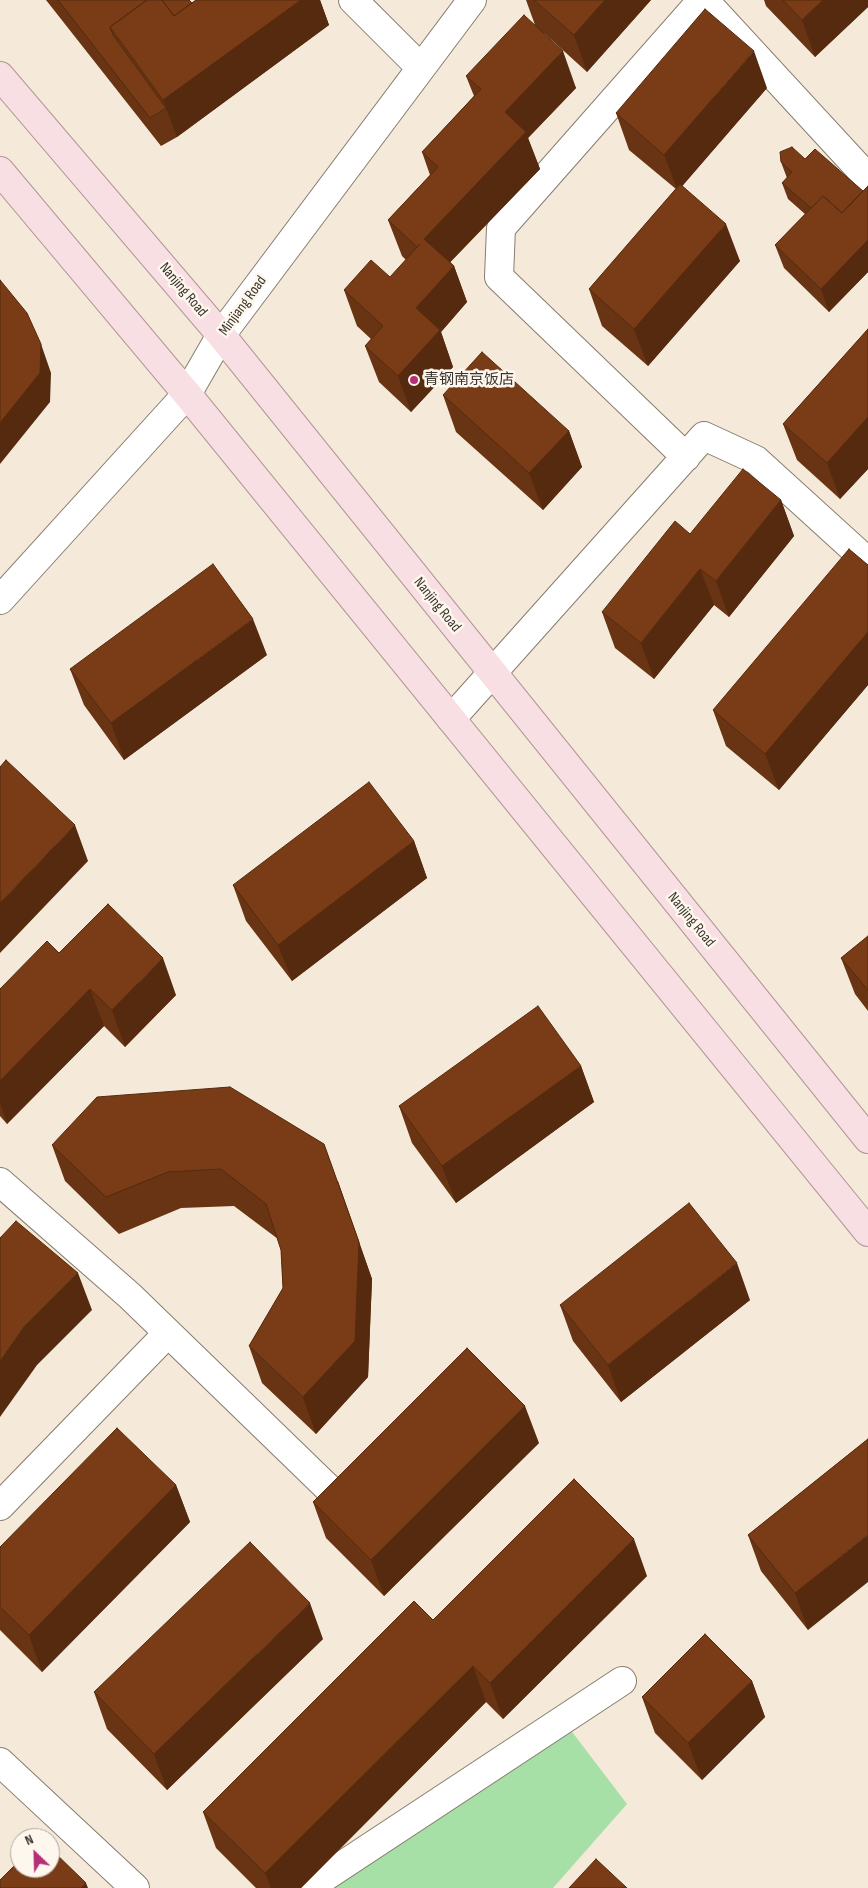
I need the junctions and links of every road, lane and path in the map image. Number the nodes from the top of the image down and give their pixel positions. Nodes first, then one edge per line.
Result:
1 (353, 0) edge
2 (472, 0) edge
3 (703, 0) edge
4 (421, 68) junction
5 (0, 76) edge
6 (0, 171) edge
7 (868, 178) edge
8 (221, 335) junction
9 (187, 394) junction
10 (686, 457) junction
11 (868, 562) edge
12 (0, 600) edge
13 (493, 674) junction
14 (451, 719) junction
15 (868, 1139) edge
16 (0, 1182) edge
17 (868, 1232) edge
18 (168, 1333) junction
19 (328, 1488) edge
20 (0, 1506) edge
21 (622, 1681) dead end
22 (0, 1762) edge
23 (135, 1888) edge
24 (308, 1888) edge

1 - 4 street
2 - 4 street, Minjiang Road
3 - 7 street
3 - 10 street
4 - 8 street, Minjiang Road
5 - 8 main road, Nanjing Road
6 - 9 main road
8 - 9 street, Minjiang Road
8 - 13 main road, Nanjing Road
9 - 12 street, Minjiang Road
9 - 14 main road
10 - 11 street
10 - 13 street
13 - 14 street
13 - 15 main road, Nanjing Road
14 - 17 main road
16 - 18 street
18 - 19 street
18 - 20 street
21 - 24 street
22 - 23 street

